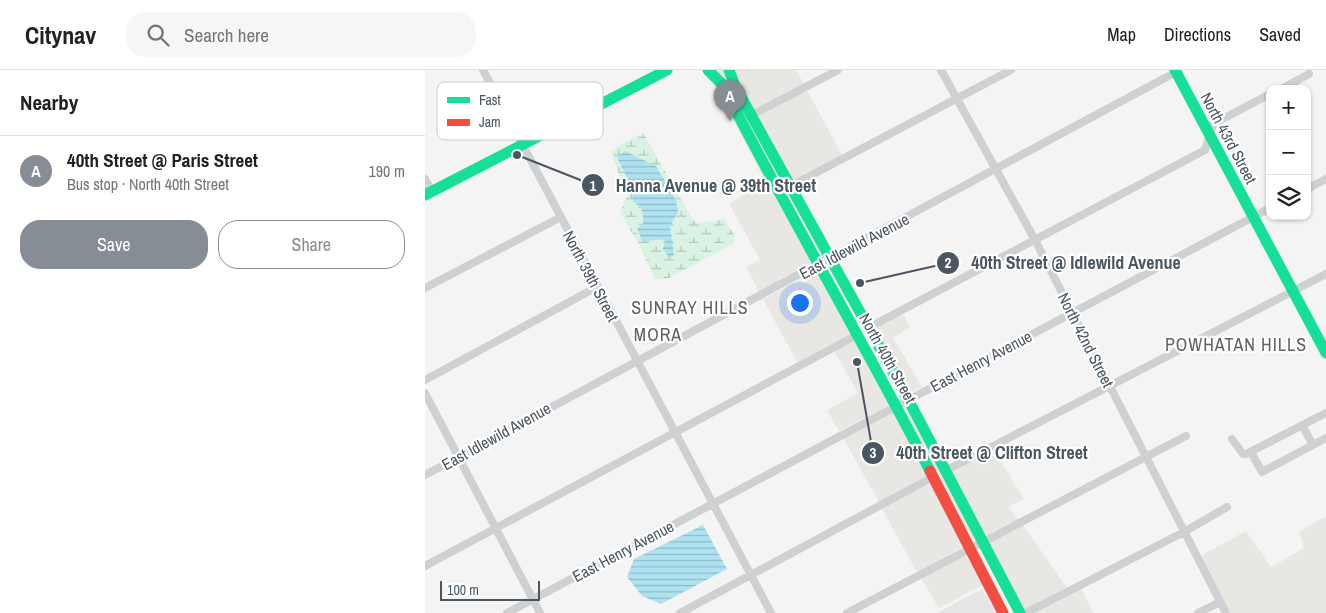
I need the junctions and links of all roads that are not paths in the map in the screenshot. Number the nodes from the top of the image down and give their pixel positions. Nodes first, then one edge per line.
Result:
1 (484, 70) edge
2 (667, 70) edge
3 (708, 70) edge
4 (729, 70) edge
5 (838, 70) edge
6 (941, 70) edge
7 (1011, 70) edge
8 (1176, 71) edge
9 (658, 72) edge
10 (1309, 74) dead end
11 (490, 82) edge
12 (1288, 85) edge
13 (1266, 96) edge
14 (956, 99) junction
15 (603, 101) edge
16 (752, 116) junction
17 (1210, 136) junction
18 (520, 140) edge
19 (530, 140) edge
20 (522, 144) junction
21 (997, 169) junction
22 (425, 179) edge
23 (1326, 179) edge
24 (1311, 186) edge
25 (789, 187) junction
26 (428, 194) edge
27 (1266, 210) edge
28 (561, 217) junction
29 (1252, 218) junction
30 (1035, 240) junction
31 (829, 260) junction
32 (818, 266) junction
33 (1326, 274) edge
34 (597, 287) junction
35 (425, 288) edge
36 (1292, 292) junction
37 (1072, 313) junction
38 (868, 328) junction
39 (857, 335) junction
40 (1326, 353) edge
41 (636, 360) junction
42 (425, 380) edge
43 (1110, 386) junction
44 (425, 393) edge
45 (908, 399) junction
46 (896, 405) junction
47 (1326, 413) edge
48 (1302, 425) junction
49 (674, 432) junction
50 (1186, 436) dead end
51 (1326, 438) edge
52 (1232, 439) dead end
53 (1313, 445) junction
54 (1251, 452) junction
55 (458, 457) junction
56 (1146, 457) junction
57 (945, 471) junction
58 (425, 475) edge
59 (933, 477) junction
60 (712, 504) junction
61 (1227, 507) dead end
62 (495, 528) junction
63 (1184, 532) junction
64 (983, 542) junction
65 (970, 548) junction
66 (425, 566) edge
67 (751, 575) junction
68 (532, 599) junction
69 (1220, 602) junction
70 (507, 613) edge
71 (539, 613) edge
72 (680, 613) edge
73 (771, 613) edge
74 (847, 613) edge
75 (1003, 613) edge
76 (1020, 613) edge
77 (1026, 613) edge
78 (1198, 613) edge
79 (1227, 613) edge

1 - 11 street, North 39th Street
2 - 9 main road
3 - 32 main road, North 40th Street
4 - 16 main road, North 40th Street
5 - 16 street
6 - 14 street, North 42nd Street
7 - 14 street
8 - 17 main road, North 43rd Street
8 - 21 street, East Idlewild Avenue
9 - 15 main road
10 - 12 street
13 - 17 street
14 - 21 street, North 42nd Street
14 - 25 street
16 - 25 main road, North 40th Street
17 - 29 main road, North 43rd Street
17 - 30 street
18 - 20 street, North 39th Street
19 - 20 main road
20 - 26 main road
20 - 28 street, North 39th Street
21 - 30 street, North 42nd Street
21 - 31 street, East Idlewild Avenue
22 - 26 street
23 - 24 street
25 - 31 main road, North 40th Street
27 - 29 street, East Henry Avenue
28 - 34 street, North 39th Street
28 - 35 street
29 - 36 main road, North 43rd Street
29 - 37 street, East Henry Avenue
30 - 37 street, North 42nd Street
30 - 38 street
31 - 32 street, East Idlewild Avenue
31 - 38 main road, North 40th Street
32 - 39 main road, North 40th Street
32 - 41 street, East Idlewild Avenue
33 - 36 street
34 - 41 street, North 39th Street
34 - 42 street
36 - 40 main road, North 43rd Street
36 - 43 street
37 - 43 street, North 42nd Street
37 - 45 street, East Henry Avenue
38 - 45 main road, North 40th Street
39 - 46 main road, North 40th Street
39 - 49 street
41 - 49 street, North 39th Street
41 - 55 street, East Idlewild Avenue
43 - 56 street, North 42nd Street
43 - 57 street
44 - 55 street
45 - 46 street, East Henry Avenue
45 - 57 main road, North 40th Street
46 - 59 main road, North 40th Street
46 - 60 street, East Henry Avenue
47 - 48 street
48 - 53 street
48 - 54 street
49 - 60 street, North 39th Street
49 - 62 street
50 - 56 street
51 - 53 street
52 - 54 street
53 - 54 street
55 - 58 street, East Idlewild Avenue
55 - 62 street
56 - 63 street, North 42nd Street
56 - 64 street
57 - 64 main road, North 40th Street
59 - 65 main road, North 40th Street
59 - 67 street
60 - 67 street, North 39th Street
60 - 68 street, East Henry Avenue
61 - 63 street
62 - 66 street
62 - 68 street
63 - 69 street, North 42nd Street
63 - 77 street
64 - 65 street
64 - 76 main road, North 40th Street
65 - 74 street
65 - 75 main road, North 40th Street
67 - 72 street
67 - 73 street, North 39th Street
68 - 70 street, East Henry Avenue
68 - 71 street
69 - 78 street
69 - 79 street, North 42nd Street

